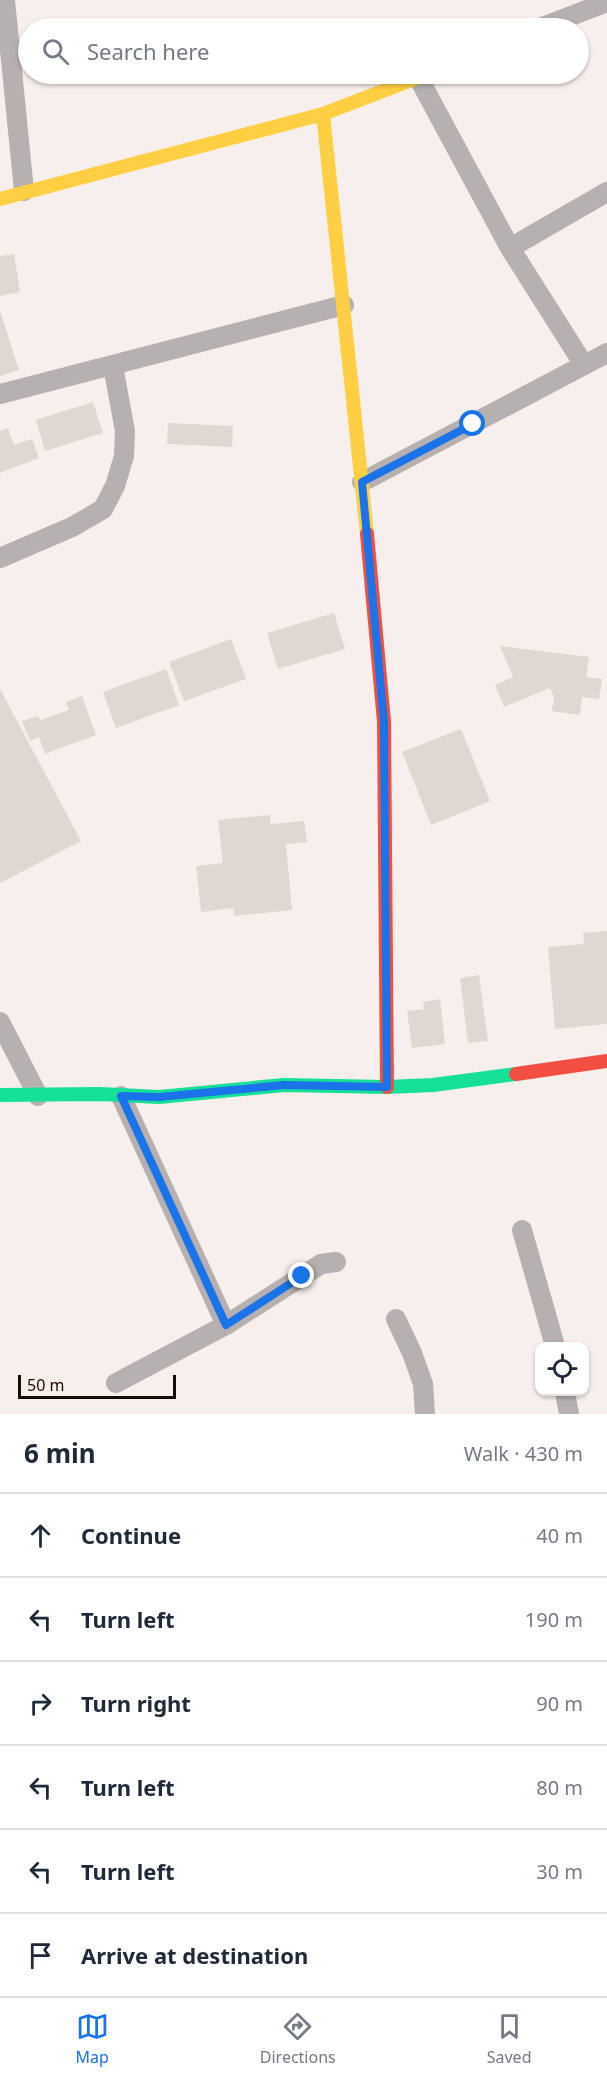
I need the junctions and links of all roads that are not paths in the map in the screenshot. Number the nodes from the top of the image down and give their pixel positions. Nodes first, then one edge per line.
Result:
1 (5, 0) edge
2 (607, 2) edge
3 (566, 18) edge
4 (399, 84) edge
5 (427, 84) edge
6 (323, 114) junction
7 (24, 192) junction
8 (607, 192) edge
9 (0, 199) edge
10 (510, 248) junction
11 (344, 305) junction
12 (607, 353) edge
13 (584, 365) junction
14 (112, 366) junction
15 (0, 394) edge
16 (362, 482) junction
17 (0, 558) edge
18 (0, 1022) edge
19 (607, 1061) edge
20 (387, 1087) junction
21 (0, 1095) edge
22 (38, 1096) junction
23 (121, 1096) junction
24 (522, 1230) dead end
25 (336, 1262) dead end
26 (396, 1319) dead end
27 (226, 1325) junction
28 (554, 1342) edge
29 (116, 1383) dead end
30 (566, 1396) edge
31 (425, 1414) edge
32 (568, 1414) edge

1 - 7 street
2 - 3 street
4 - 6 street
5 - 10 street
6 - 7 street
6 - 11 street
7 - 9 street
8 - 10 street
10 - 13 street
11 - 14 street
11 - 16 street
12 - 13 street
13 - 16 street
14 - 15 street
14 - 17 street
16 - 20 street
18 - 22 street
19 - 20 street
20 - 23 street
21 - 22 street
22 - 23 street
23 - 27 street
24 - 28 street
25 - 27 street
26 - 31 street
27 - 29 street
30 - 32 street

